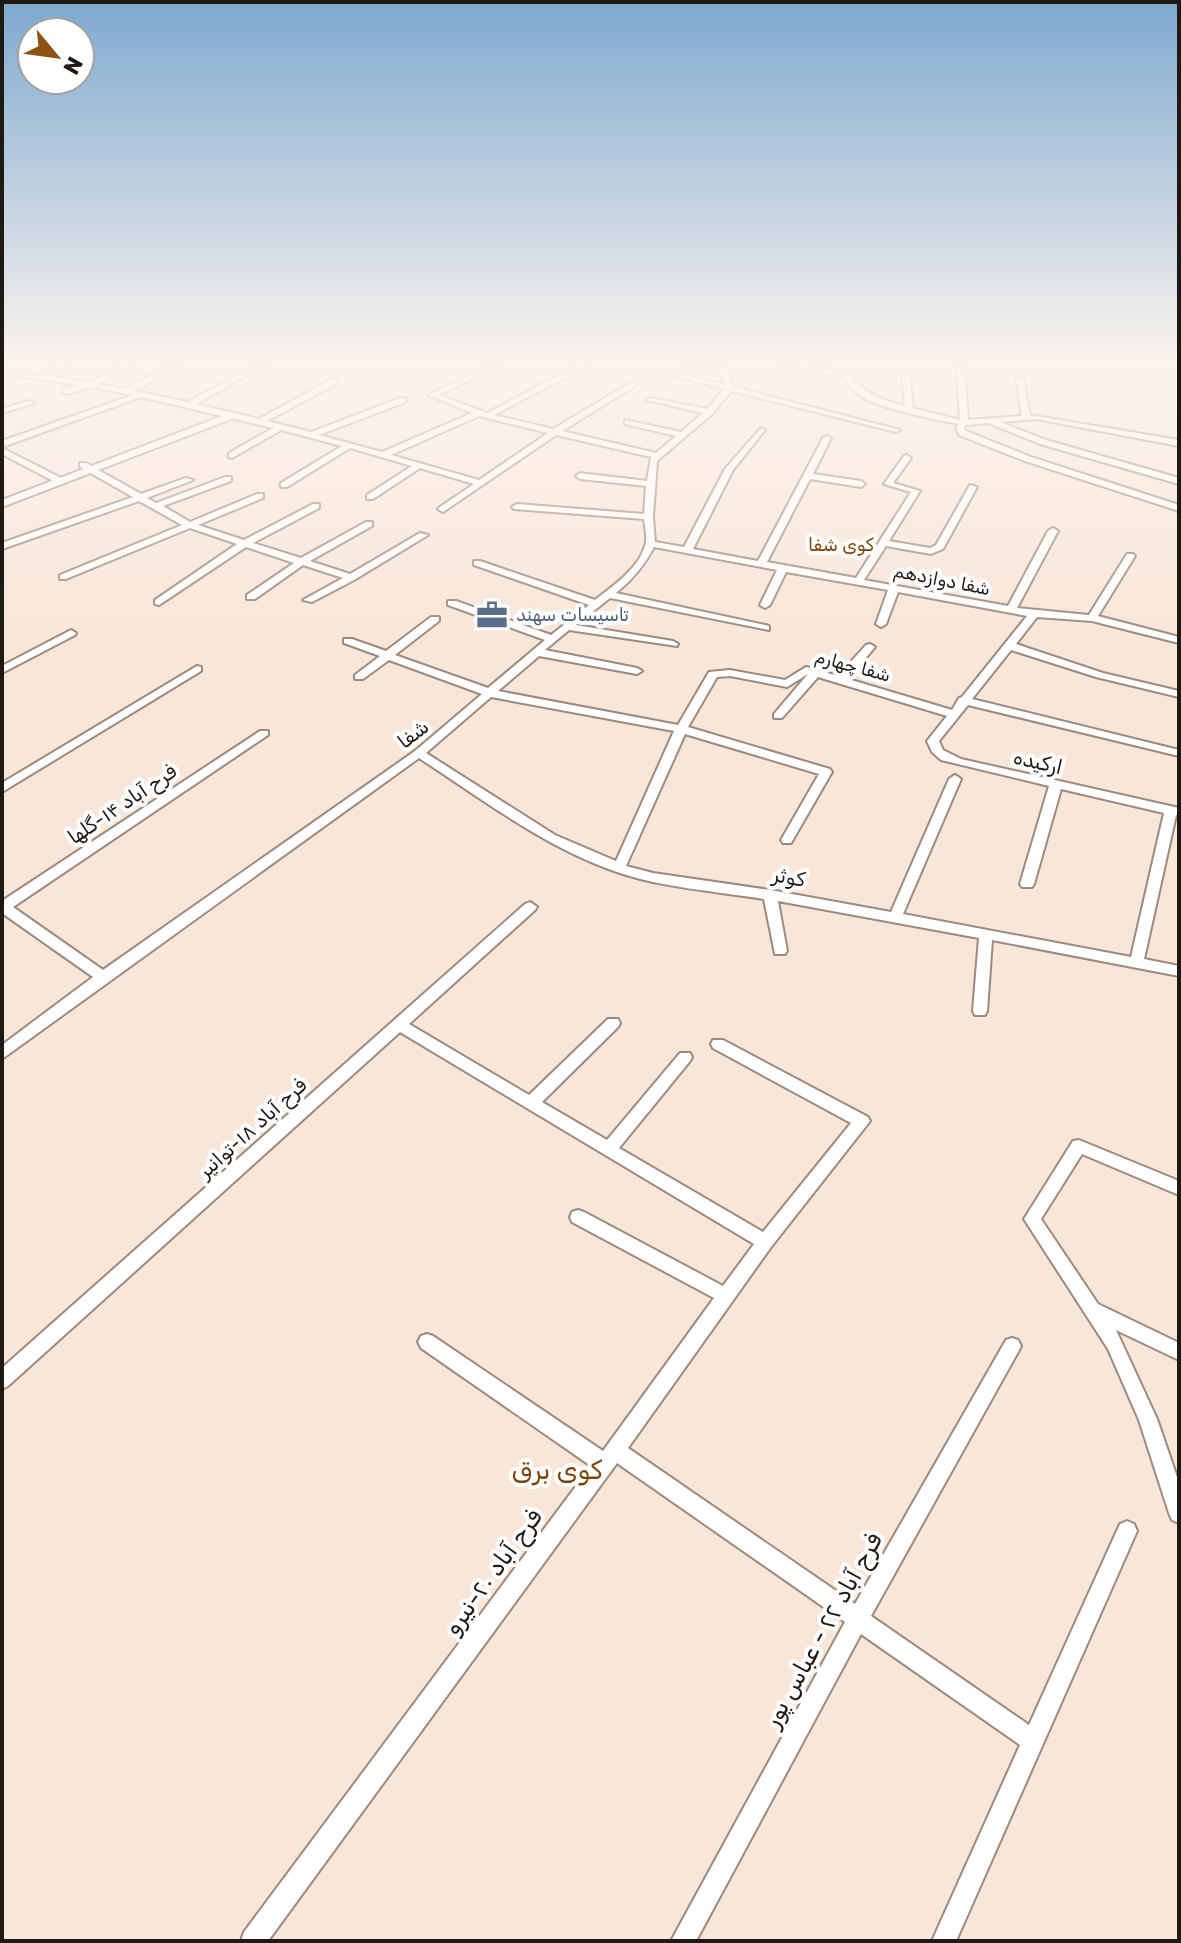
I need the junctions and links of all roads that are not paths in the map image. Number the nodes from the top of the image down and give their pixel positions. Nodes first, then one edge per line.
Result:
1 (11, 456) edge
2 (113, 456) edge
3 (118, 456) edge
4 (332, 456) edge
5 (385, 456) edge
6 (520, 456) edge
7 (656, 456) edge
8 (740, 456) edge
9 (819, 456) edge
10 (1025, 456) edge
11 (1091, 456) edge
12 (907, 458) dead end
13 (419, 465) junction
14 (86, 467) junction
15 (580, 476) dead end
16 (809, 476) junction
17 (56, 479) junction
18 (228, 479) dead end
19 (189, 480) dead end
20 (1179, 481) edge
21 (480, 483) junction
22 (651, 484) junction
23 (861, 484) dead end
24 (284, 485) dead end
25 (973, 487) dead end
26 (2, 496) edge
27 (142, 496) junction
28 (260, 496) dead end
29 (370, 497) dead end
30 (2, 504) edge
31 (158, 505) junction
32 (316, 506) dead end
33 (517, 507) dead end
34 (1179, 508) edge
35 (443, 509) dead end
36 (648, 517) junction
37 (369, 524) dead end
38 (189, 525) junction
39 (1053, 531) dead end
40 (423, 535) dead end
41 (245, 543) junction
42 (883, 543) junction
43 (651, 544) junction
44 (2, 546) edge
45 (688, 549) junction
46 (1130, 556) dead end
47 (303, 561) junction
48 (477, 563) dead end
49 (762, 563) junction
50 (783, 567) junction
51 (63, 577) dead end
52 (351, 578) junction
53 (859, 581) junction
54 (894, 588) junction
55 (610, 595) junction
56 (251, 597) dead end
57 (308, 600) dead end
58 (159, 602) dead end
59 (452, 603) dead end
60 (597, 604) junction
61 (765, 605) dead end
62 (1011, 609) junction
63 (1034, 614) junction
64 (1092, 618) junction
65 (435, 619) dead end
66 (881, 624) dead end
67 (568, 627) junction
68 (765, 628) dead end
69 (71, 633) dead end
70 (552, 639) junction
71 (1179, 640) edge
72 (348, 641) dead end
73 (673, 644) dead end
74 (1008, 645) junction
75 (870, 647) dead end
76 (537, 652) junction
77 (387, 655) junction
78 (197, 669) dead end
79 (2, 670) edge
80 (637, 671) dead end
81 (816, 672) junction
82 (359, 677) dead end
83 (841, 680) junction
84 (490, 693) junction
85 (1179, 694) edge
86 (963, 700) junction
87 (953, 714) junction
88 (778, 716) dead end
89 (681, 729) junction
90 (264, 733) dead end
91 (419, 753) junction
92 (1179, 753) edge
93 (955, 779) dead end
94 (1056, 784) junction
95 (2, 788) edge
96 (1175, 811) edge
97 (787, 840) dead end
98 (619, 868) junction
99 (1027, 884) dead end
100 (770, 894) junction
101 (3, 907) edge
102 (530, 907) dead end
103 (895, 918) junction
104 (986, 935) junction
105 (780, 951) dead end
106 (1136, 964) junction
107 (1179, 971) edge
108 (103, 977) junction
109 (980, 1011) dead end
110 (613, 1023) dead end
111 (397, 1024) junction
112 (718, 1044) dead end
113 (2, 1053) edge
114 (685, 1057) dead end
115 (531, 1103) junction
116 (609, 1149) junction
117 (1179, 1188) edge
118 (578, 1217) dead end
119 (765, 1242) junction
120 (726, 1296) junction
121 (1092, 1310) junction
122 (427, 1342) dead end
123 (1012, 1346) dead end
124 (1179, 1352) edge
125 (2, 1380) edge
126 (610, 1457) junction
127 (1179, 1513) edge
128 (1127, 1531) dead end
129 (857, 1621) junction
130 (1033, 1741) junction
131 (253, 1941) edge
132 (683, 1941) edge
133 (944, 1941) edge

1 - 17 street
2 - 14 street
3 - 14 street
4 - 24 street
5 - 13 street
6 - 21 street
7 - 22 street
8 - 45 street
9 - 16 street
10 - 34 street
11 - 20 street
12 - 42 street
13 - 21 street
13 - 29 street
14 - 17 street
14 - 27 street
15 - 22 street
16 - 23 street
16 - 49 street
17 - 26 street
17 - 30 street
18 - 31 street
19 - 27 street
21 - 35 street
22 - 36 street
25 - 42 street
27 - 31 street
27 - 44 street
28 - 38 street
31 - 38 street
32 - 41 street
33 - 36 street
36 - 43 street
37 - 47 street
38 - 41 street
38 - 51 street
39 - 62 street
40 - 52 street
41 - 47 street
41 - 58 street
42 - 53 street
43 - 45 street, شفا دوازدهم
43 - 55 street, شفا
45 - 49 street, شفا دوازدهم
46 - 64 street
47 - 52 street
47 - 56 street
48 - 60 street
49 - 50 street, شفا دوازدهم
50 - 53 street, شفا دوازدهم
50 - 61 street
52 - 57 street
53 - 54 street, شفا دوازدهم
54 - 62 street, شفا دوازدهم
54 - 66 street
55 - 60 street, شفا
55 - 68 street
59 - 70 street
60 - 67 street, شفا
62 - 63 street, شفا دوازدهم
63 - 64 street, شفا دوازدهم
63 - 74 street
64 - 71 street, شفا دوازدهم
65 - 77 street
67 - 70 street, شفا
67 - 73 street
69 - 79 street
70 - 76 street, شفا
72 - 77 street
74 - 85 street
74 - 86 street
75 - 83 street
76 - 80 street
76 - 84 street, شفا
77 - 82 street
77 - 84 street
78 - 95 street
81 - 83 street, شفا چهارم
81 - 88 street
81 - 89 street, شفا چهارم
83 - 87 street, شفا چهارم
84 - 89 street
84 - 91 street, شفا
86 - 87 street
86 - 92 street
87 - 94 street, ارکیده
89 - 97 street
89 - 98 street
90 - 101 street, فرح آباد ۱۴-گلها
91 - 98 street, کوثر
91 - 108 street, شفا
93 - 103 street
94 - 96 street, ارکیده
94 - 99 street
96 - 106 street
98 - 100 street, کوثر
100 - 103 street, کوثر
100 - 105 street
101 - 108 street
102 - 111 street, فرح آباد ۱۸-توانیر
103 - 104 street, کوثر
104 - 106 street, کوثر
104 - 109 street
106 - 107 street, کوثر
108 - 113 street, شفا
110 - 115 street
111 - 115 street
111 - 125 street, فرح آباد ۱۸-توانیر
112 - 119 street, فرح آباد ۲۰-نیرو
114 - 116 street
115 - 116 street
116 - 119 street
117 - 121 street
118 - 120 street
119 - 120 street, فرح آباد ۲۰-نیرو
120 - 126 street, فرح آباد ۲۰-نیرو
121 - 124 street
121 - 127 street
122 - 126 street
123 - 129 street, فرح آباد ۲۲ - عباس پور
126 - 129 street
126 - 131 street, فرح آباد ۲۰-نیرو
128 - 130 street
129 - 130 street
129 - 132 street, فرح آباد ۲۲ - عباس پور
130 - 133 street

